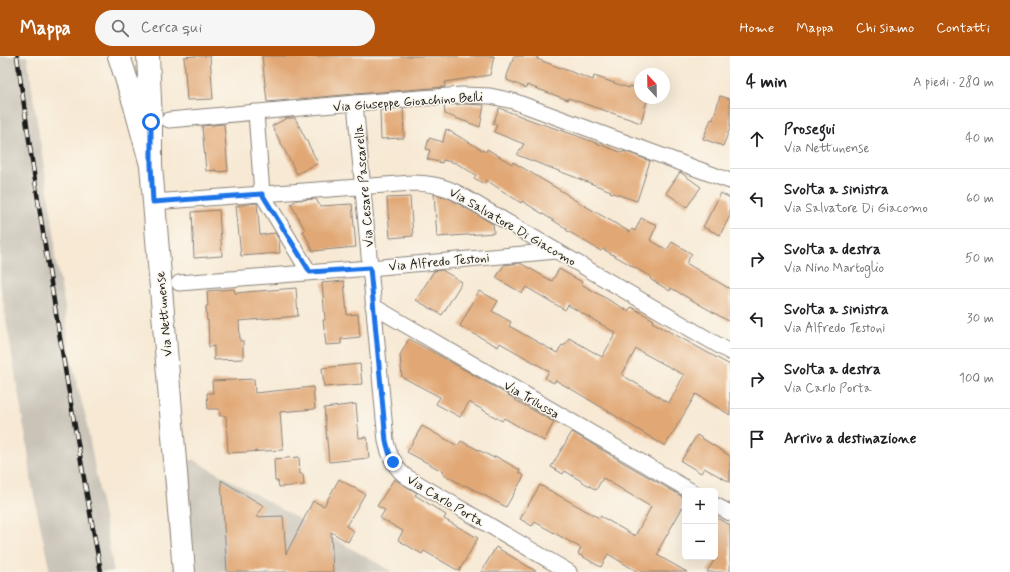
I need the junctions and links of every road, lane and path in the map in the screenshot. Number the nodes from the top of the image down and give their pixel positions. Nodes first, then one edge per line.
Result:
1 (119, 56) edge
2 (136, 56) edge
3 (148, 56) edge
4 (355, 104) junction
5 (256, 113) junction
6 (168, 120) dead end
7 (151, 165) junction
8 (730, 181) edge
9 (363, 187) junction
10 (262, 194) junction
11 (153, 202) junction
12 (556, 251) junction
13 (370, 268) junction
14 (310, 272) junction
15 (179, 283) dead end
16 (373, 306) junction
17 (730, 352) edge
18 (686, 488) edge
19 (718, 507) edge
20 (730, 513) edge
21 (184, 572) edge
22 (568, 572) edge

1 - 7 main road
2 - 7 main road
3 - 7 main road, Via Nettunense
4 - 5 street, Via Giuseppe Gioachino Belli
4 - 8 street, Via Giuseppe Gioachino Belli
4 - 9 street, Via Cesare Pascarella
5 - 6 street, Via Giuseppe Gioachino Belli
5 - 10 street
7 - 11 main road, Via Nettunense
9 - 10 street, Via Salvatore Di Giacomo
9 - 12 street, Via Salvatore Di Giacomo
9 - 13 street, Via Cesare Pascarella
10 - 11 street, Via Salvatore Di Giacomo
10 - 14 street
11 - 21 main road, Via Nettunense
12 - 13 street, Via Alfredo Testoni
12 - 17 street, Via Salvatore Di Giacomo
13 - 14 street, Via Alfredo Testoni
13 - 16 street, Via Carlo Porta
14 - 15 street, Via Alfredo Testoni
16 - 18 street, Via Trilussa
16 - 22 street, Via Carlo Porta
19 - 20 street

